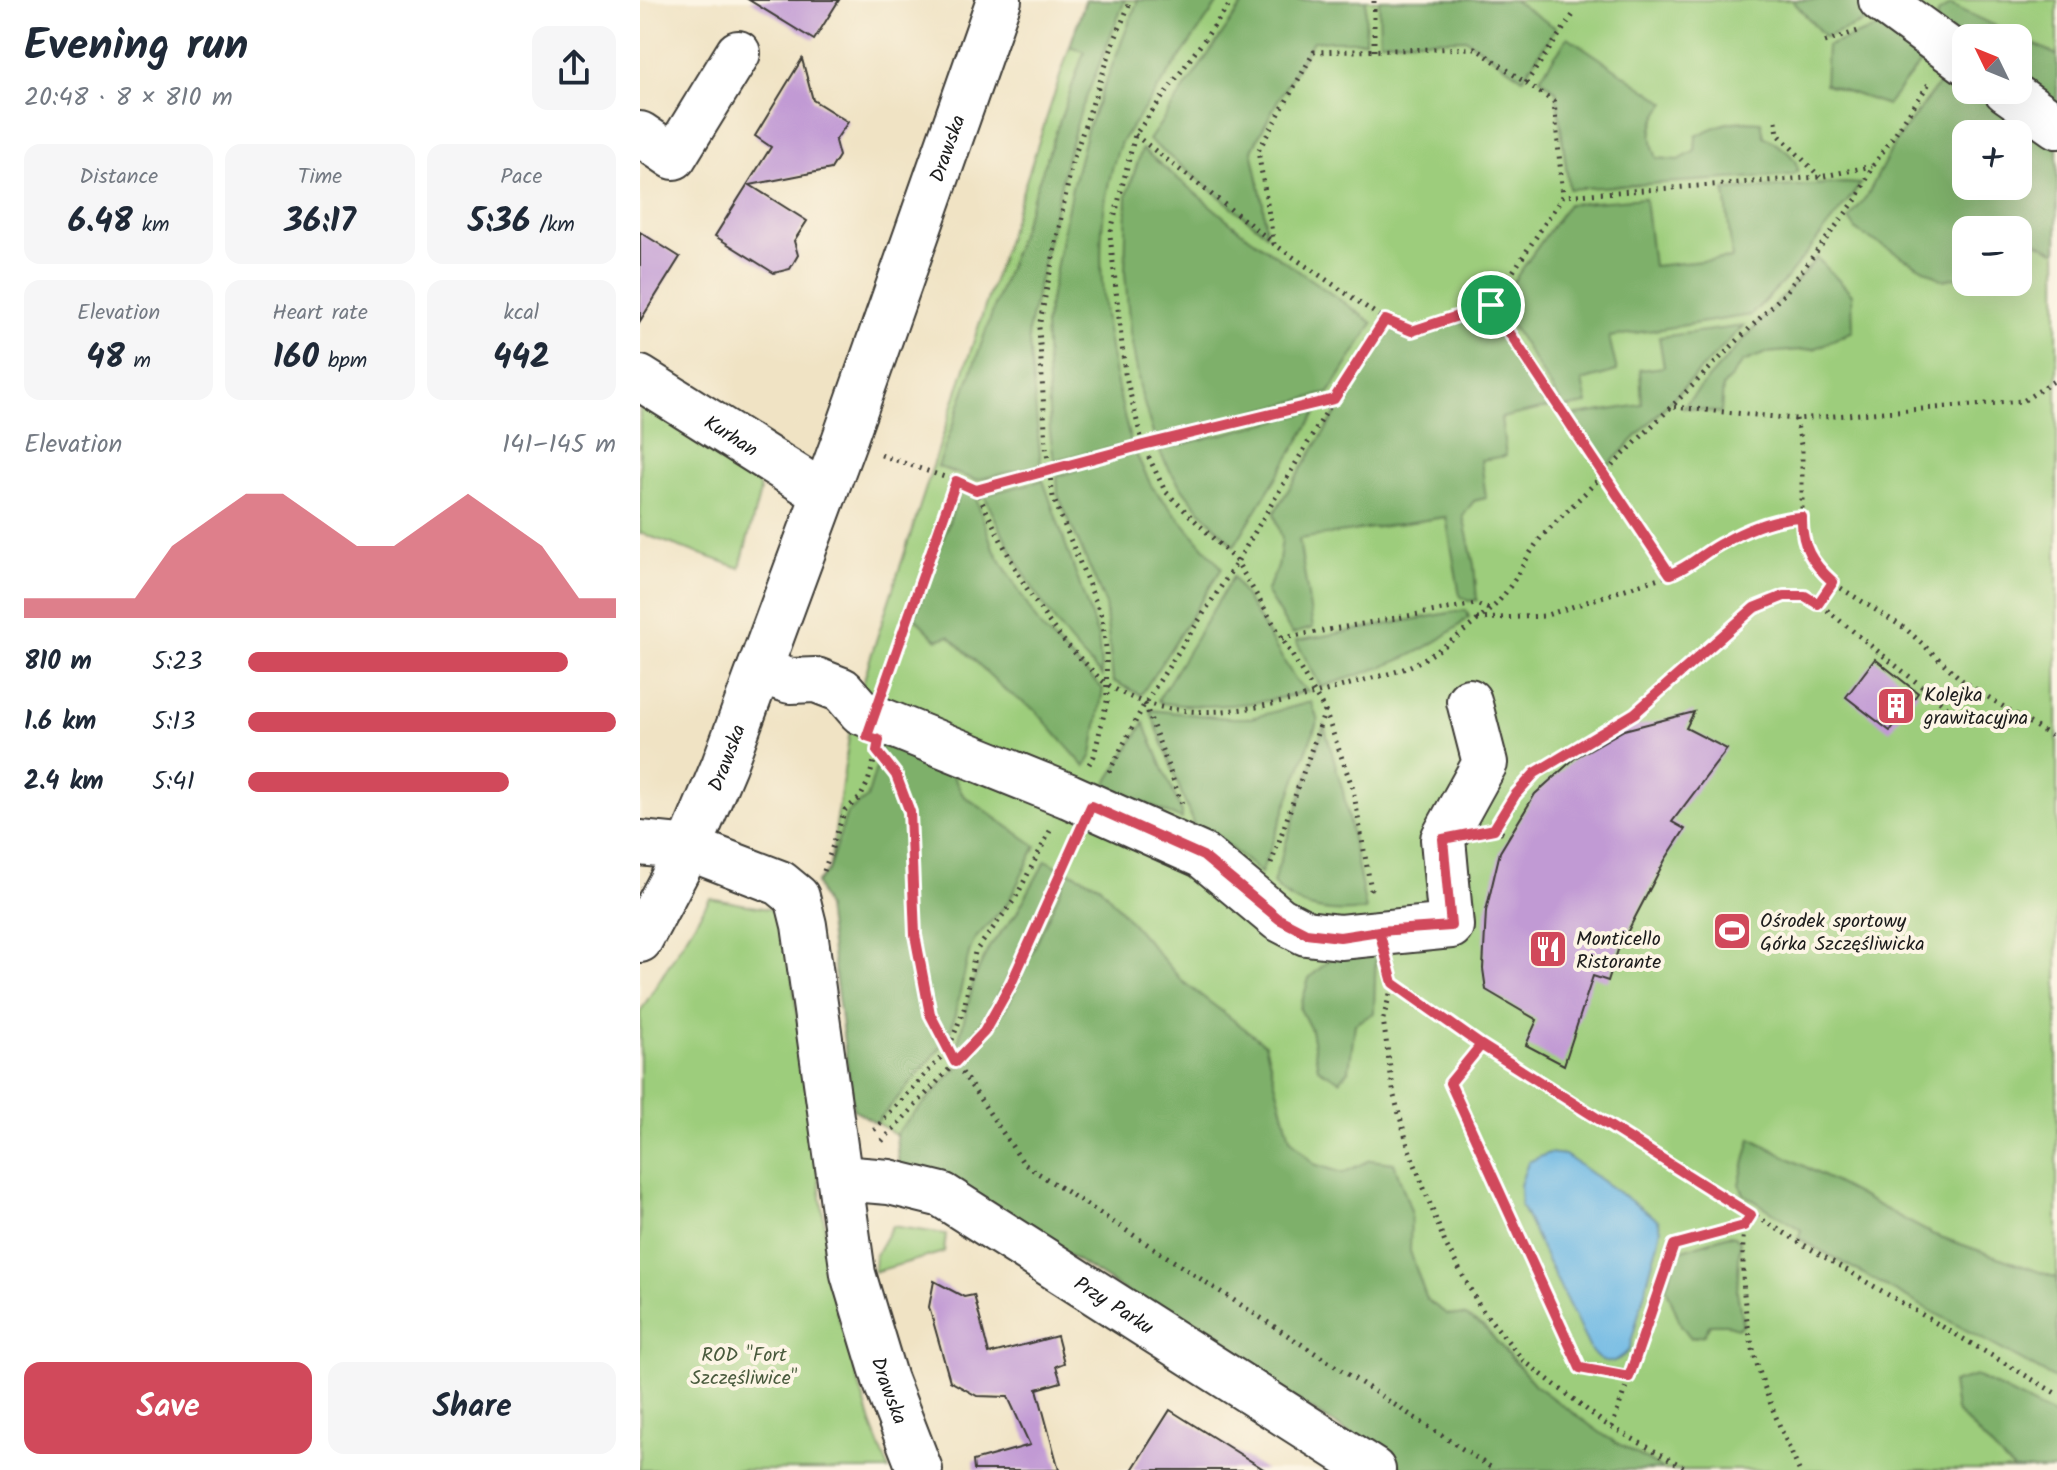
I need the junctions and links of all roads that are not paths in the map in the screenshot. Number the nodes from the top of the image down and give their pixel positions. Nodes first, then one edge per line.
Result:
1 (999, 0) edge
2 (1881, 0) edge
3 (1952, 52) edge
4 (738, 53) dead end
5 (2026, 104) edge
6 (2057, 126) edge
7 (640, 134) edge
8 (640, 378) edge
9 (824, 494) junction
10 (825, 700) junction
11 (1469, 701) dead end
12 (640, 843) edge
13 (689, 848) junction
14 (640, 940) edge
15 (840, 1178) junction
16 (920, 1470) edge
17 (1373, 1470) edge

1 - 9 street, Drawska
2 - 3 street
4 - 7 street
5 - 6 street
8 - 9 street, Kurhan
9 - 10 street, Drawska
10 - 11 street
10 - 13 street, Drawska
12 - 13 street
13 - 14 street
13 - 15 street, Drawska
15 - 16 street, Drawska
15 - 17 street, Przy Parku

